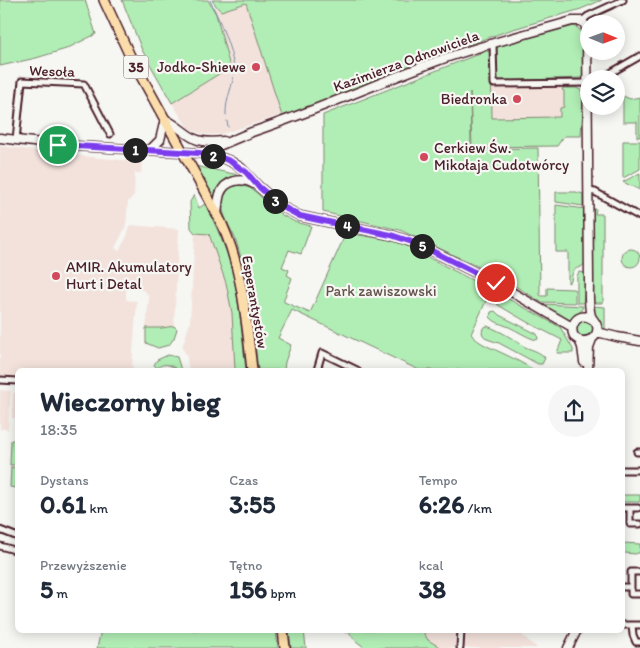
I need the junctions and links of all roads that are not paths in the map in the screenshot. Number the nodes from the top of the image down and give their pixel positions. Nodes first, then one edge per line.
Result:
1 (104, 0) edge
2 (623, 0) edge
3 (590, 15) edge
4 (580, 21) edge
5 (493, 44) junction
6 (640, 56) edge
7 (616, 70) edge
8 (580, 83) edge
9 (588, 115) edge
10 (165, 119) junction
11 (110, 134) dead end
12 (0, 138) edge
13 (16, 140) junction
14 (230, 141) junction
15 (150, 150) junction
16 (182, 152) junction
17 (199, 153) junction
18 (230, 161) junction
19 (258, 186) junction
20 (588, 191) junction
21 (217, 214) junction
22 (640, 217) edge
23 (588, 280) junction
24 (580, 317) junction
25 (593, 320) junction
26 (572, 327) junction
27 (597, 332) junction
28 (592, 339) junction
29 (579, 340) junction
30 (640, 340) edge
31 (252, 368) edge
32 (318, 368) edge
33 (353, 368) edge
34 (587, 368) edge
35 (587, 368) edge
36 (0, 380) edge
37 (15, 381) edge
38 (625, 470) edge
39 (640, 470) edge
40 (625, 508) edge
41 (630, 508) junction
42 (638, 508) dead end
43 (640, 524) edge
44 (0, 530) edge
45 (15, 536) edge
46 (0, 546) edge
47 (15, 550) edge
48 (640, 572) edge
49 (625, 587) edge
50 (631, 587) junction
51 (640, 594) edge
52 (625, 625) edge
53 (632, 625) junction
54 (640, 625) edge
55 (283, 633) edge
56 (461, 633) edge
57 (575, 633) edge
58 (640, 642) edge
59 (285, 648) edge
60 (460, 648) edge
61 (568, 648) edge

1 - 10 main road, Esperantystów / 35
2 - 3 street, Kazimierza Odnowiciela
4 - 5 street, Kazimierza Odnowiciela
5 - 8 street
5 - 14 street, Kazimierza Odnowiciela
6 - 7 street
9 - 20 street
10 - 14 street
10 - 15 street
10 - 16 main road, Esperantystów / 35
11 - 13 street, Wesoła
12 - 13 street
13 - 15 street
14 - 17 street, Kazimierza Odnowiciela
14 - 18 street
15 - 16 street
16 - 17 street
16 - 21 main road, Esperantystów / 35
17 - 18 street
18 - 19 street
19 - 21 street
19 - 26 street
20 - 22 street
20 - 23 street
21 - 31 main road, Esperantystów / 35
23 - 24 street
23 - 25 street
24 - 25 street
24 - 26 street
25 - 27 street
26 - 29 street
27 - 28 street
27 - 30 street
28 - 29 street
28 - 35 street
29 - 34 street
32 - 33 street
36 - 37 street
38 - 39 street
40 - 41 street
41 - 42 street
41 - 43 street
44 - 45 street
46 - 47 street
48 - 50 street
49 - 50 street
50 - 51 street
52 - 53 street
53 - 54 street
53 - 58 street
55 - 59 main road
56 - 60 street
57 - 61 street

